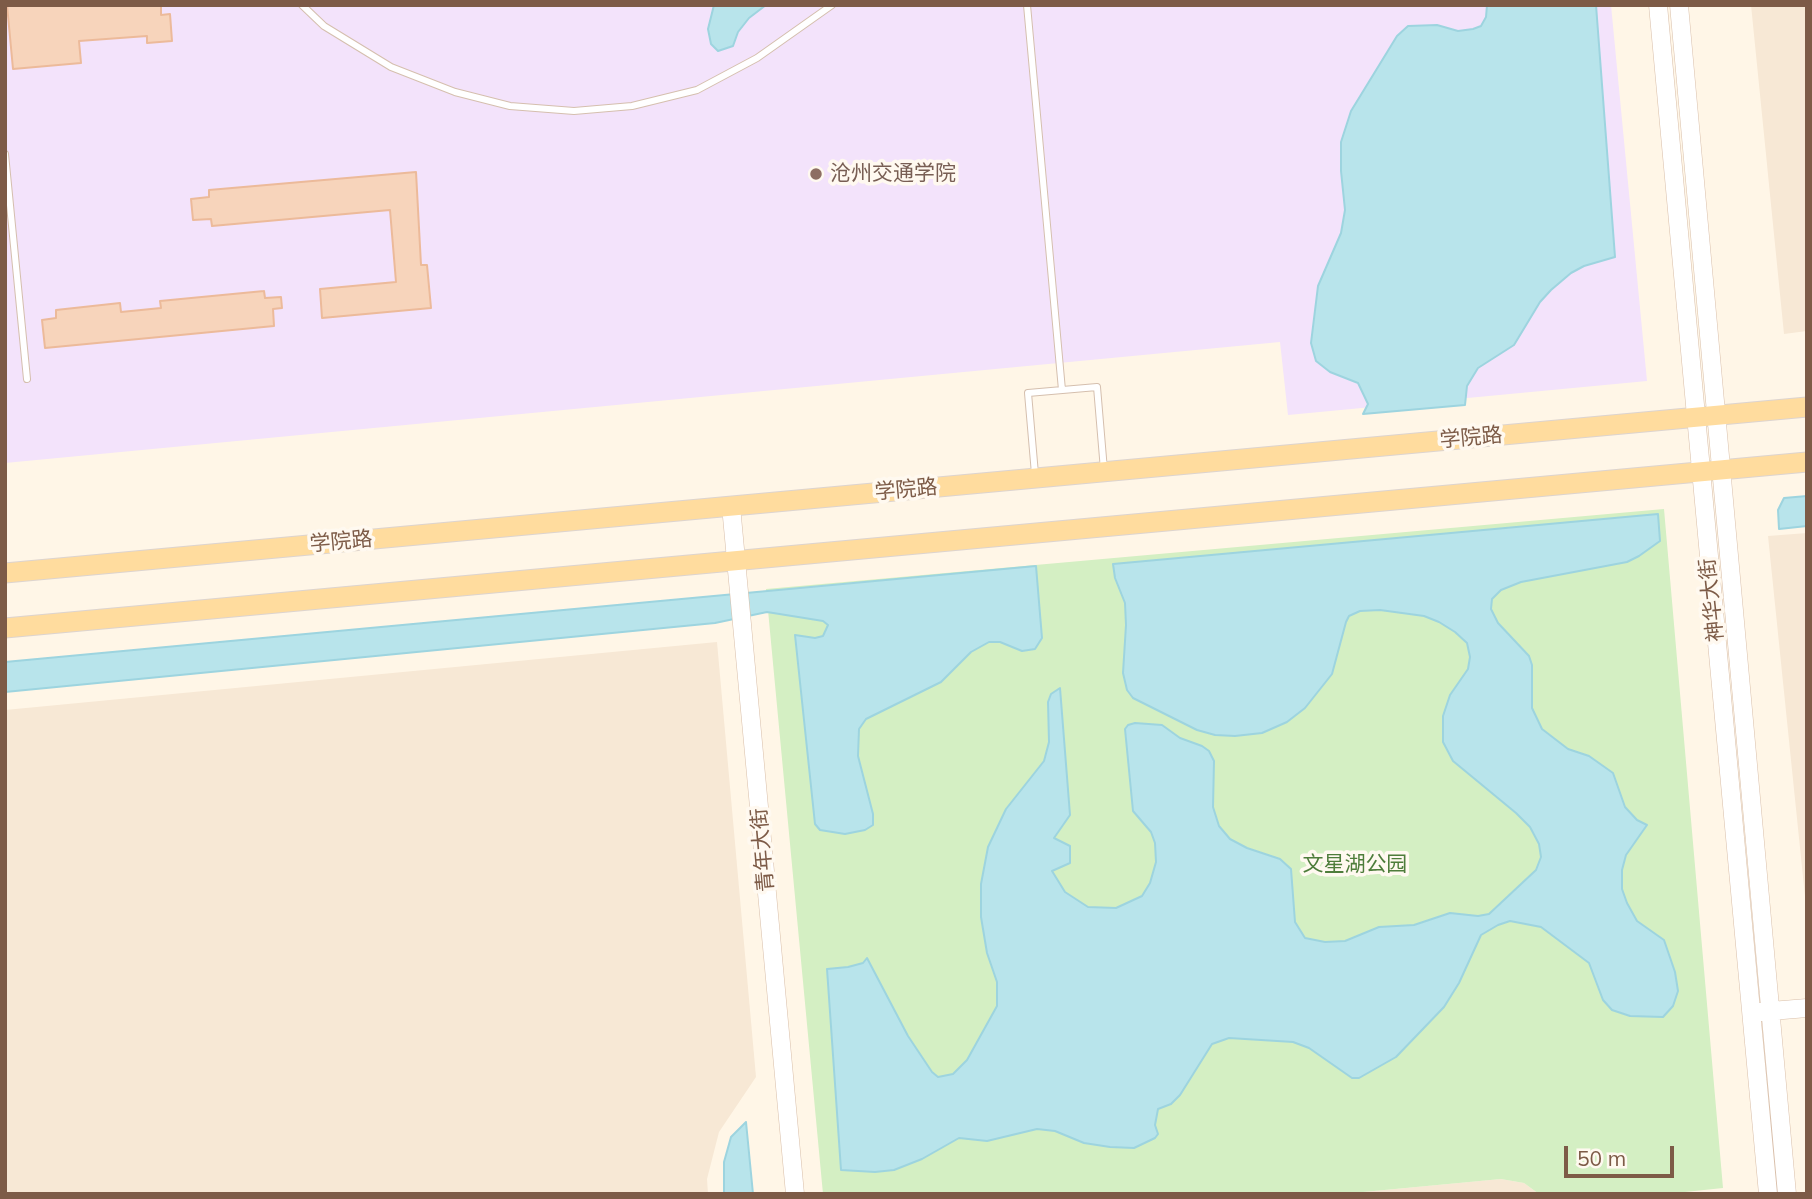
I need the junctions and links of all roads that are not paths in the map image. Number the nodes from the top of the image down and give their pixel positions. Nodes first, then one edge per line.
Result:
1 (302, 5) edge
2 (832, 5) edge
3 (1027, 5) edge
4 (1658, 5) edge
5 (1679, 5) edge
6 (5, 154) edge
7 (27, 379) dead end
8 (1062, 390) junction
9 (1807, 407) edge
10 (1717, 415) junction
11 (1695, 418) junction
12 (1807, 462) edge
13 (1723, 470) junction
14 (1104, 472) junction
15 (1699, 472) junction
16 (1035, 478) junction
17 (731, 506) junction
18 (736, 561) junction
19 (5, 573) edge
20 (5, 628) edge
21 (1807, 1008) edge
22 (1771, 1011) junction
23 (1752, 1013) junction
24 (795, 1194) edge
25 (1768, 1194) edge
26 (1787, 1194) edge

1 - 2 lane
3 - 8 lane
4 - 11 main road, 神华大街
5 - 10 main road, 神华大街
6 - 7 lane
8 - 14 lane
8 - 16 lane
9 - 10 main road, 学院路
10 - 11 main road, 学院路
10 - 13 main road, 神华大街
11 - 14 main road, 学院路
11 - 15 main road, 神华大街
12 - 13 main road
13 - 15 main road
13 - 22 main road, 神华大街
14 - 16 main road, 学院路
15 - 18 main road
15 - 23 main road, 神华大街
16 - 17 main road, 学院路
17 - 18 main road, 青年大街
17 - 19 main road, 学院路
18 - 20 main road
18 - 24 main road, 青年大街
21 - 22 main road
22 - 23 main road
22 - 26 main road, 神华大街
23 - 25 main road, 神华大街

